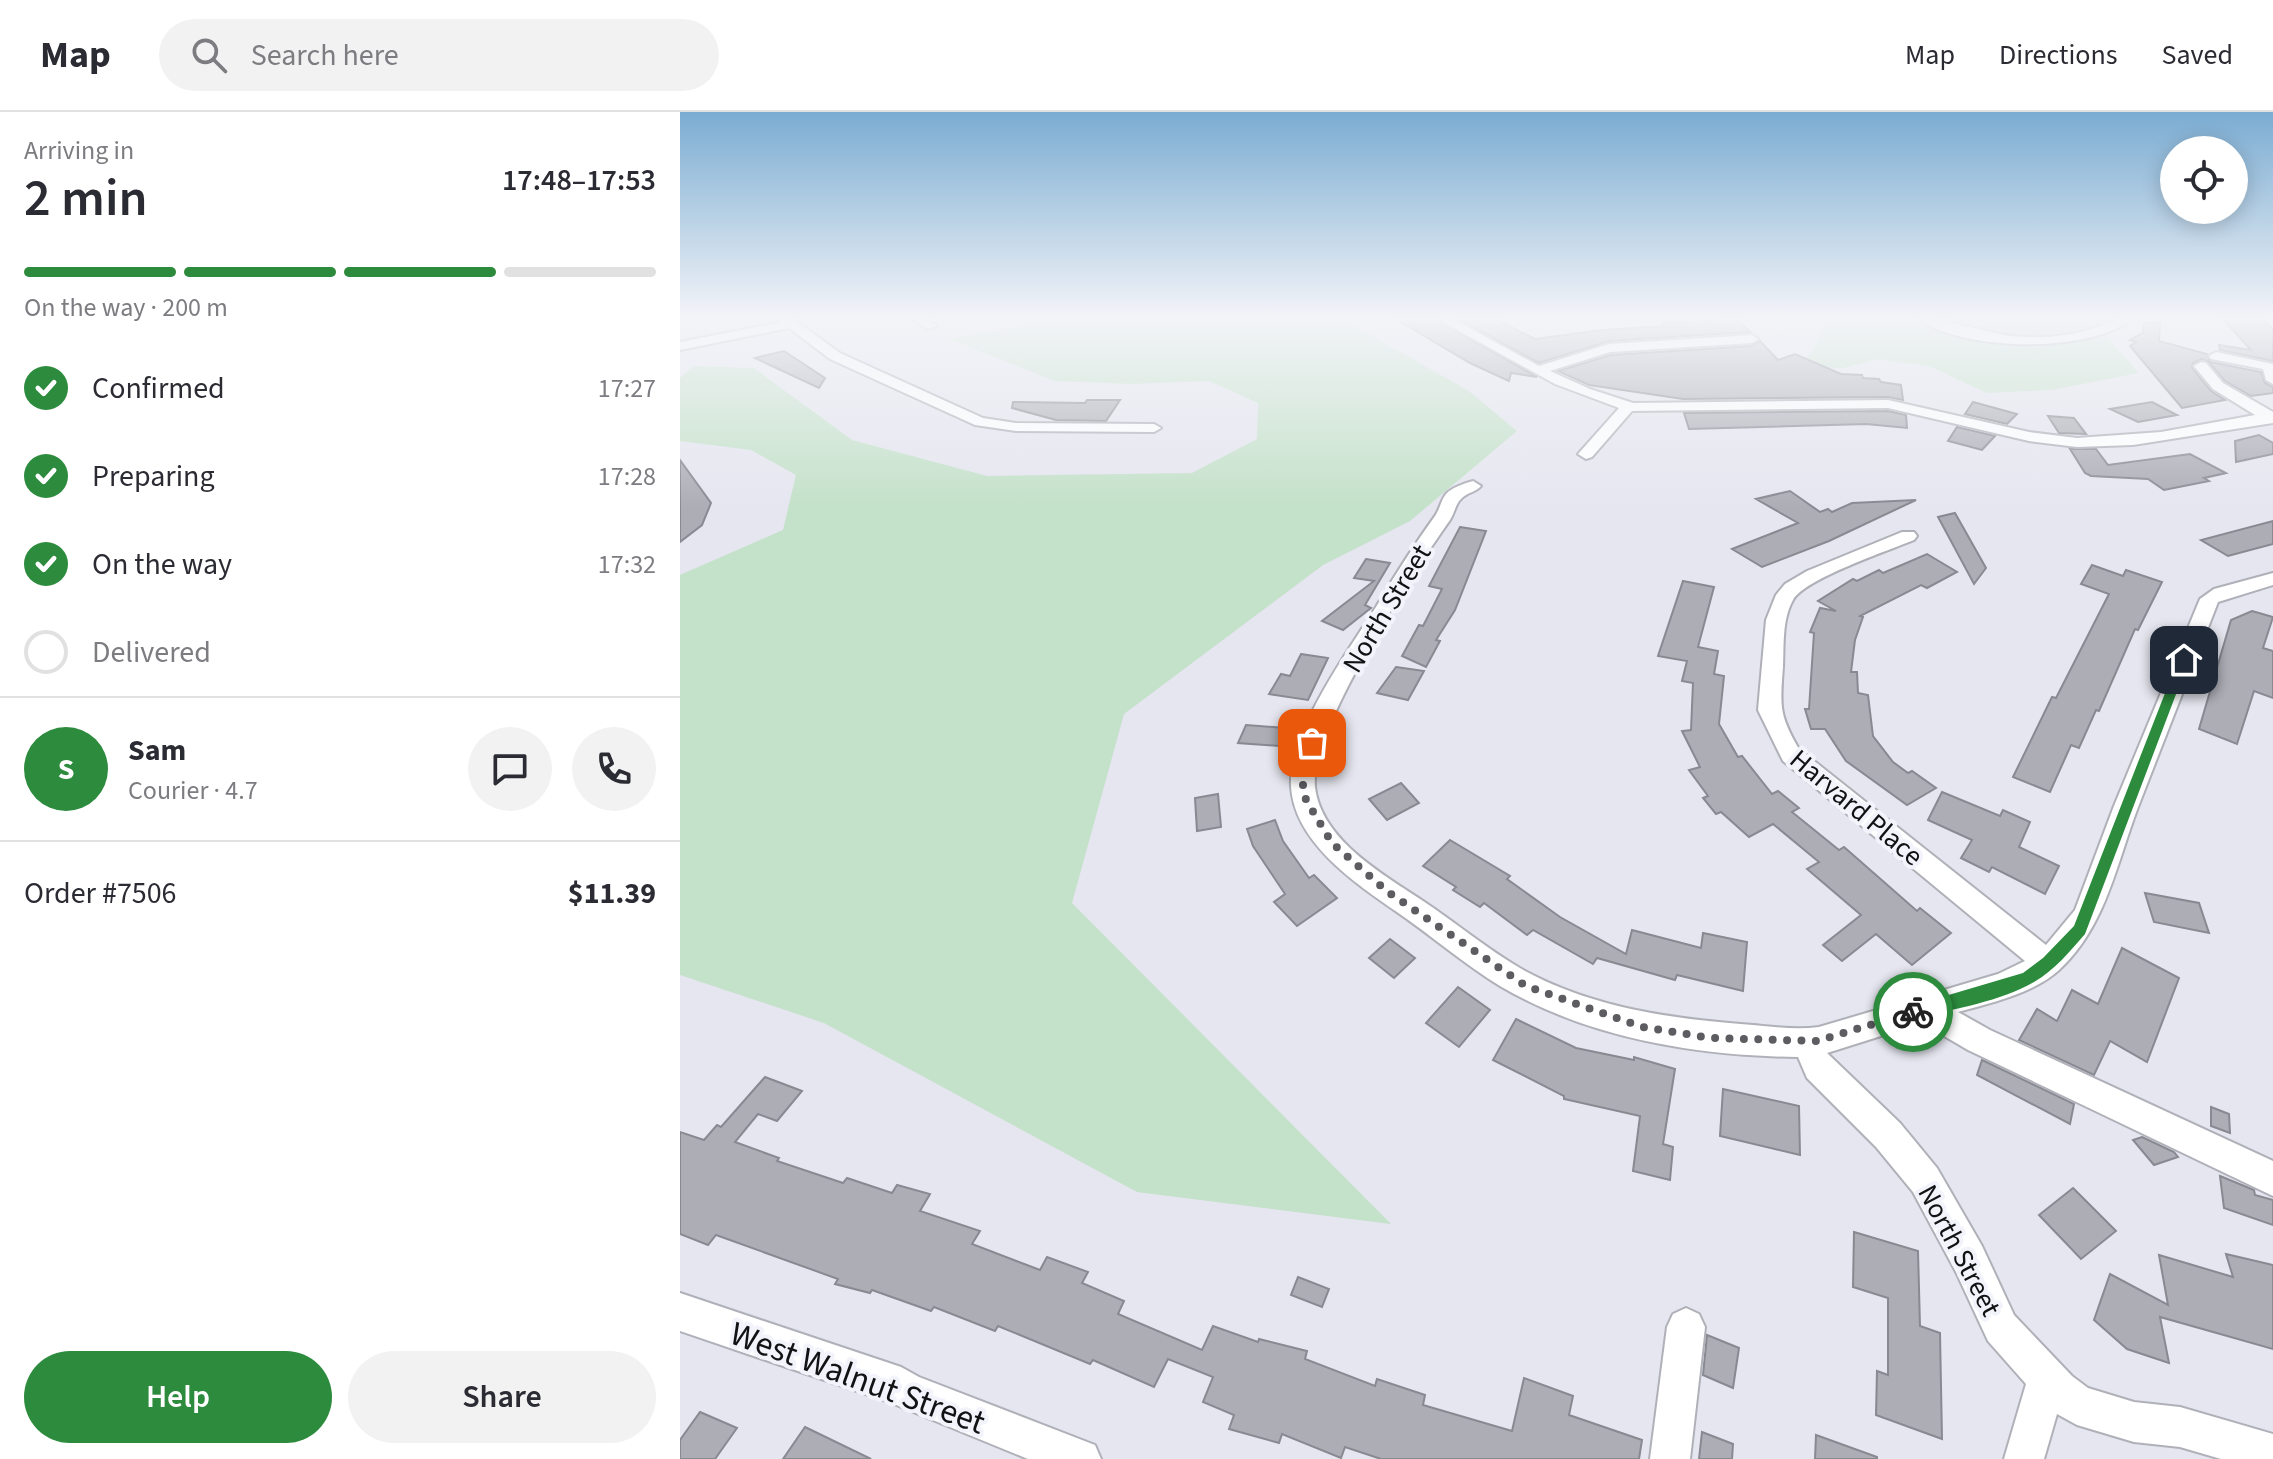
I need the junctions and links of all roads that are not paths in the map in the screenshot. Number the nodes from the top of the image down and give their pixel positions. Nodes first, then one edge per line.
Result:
1 (888, 381) edge
2 (1565, 381) edge
3 (2214, 381) edge
4 (1629, 406) junction
5 (2271, 418) edge
6 (1154, 428) dead end
7 (1586, 454) dead end
8 (1473, 486) dead end
9 (1908, 536) dead end
10 (2273, 579) edge
11 (2048, 963) junction
12 (1925, 1009) junction
13 (1807, 1042) junction
14 (2273, 1179) edge
15 (680, 1312) edge
16 (1686, 1327) dead end
17 (2047, 1380) junction
18 (1031, 1451) edge
19 (2273, 1454) edge
20 (1081, 1459) edge
21 (1670, 1459) edge
22 (2024, 1459) edge

1 - 6 street
2 - 4 street
3 - 5 street
4 - 5 street
4 - 7 street
8 - 13 street, North Street
9 - 11 street, Harvard Place
10 - 11 street
11 - 12 street
12 - 13 street
12 - 14 street
13 - 17 street, North Street
15 - 18 street, West Walnut Street
16 - 21 street
17 - 19 street
17 - 22 street
18 - 20 street, West Walnut Street

